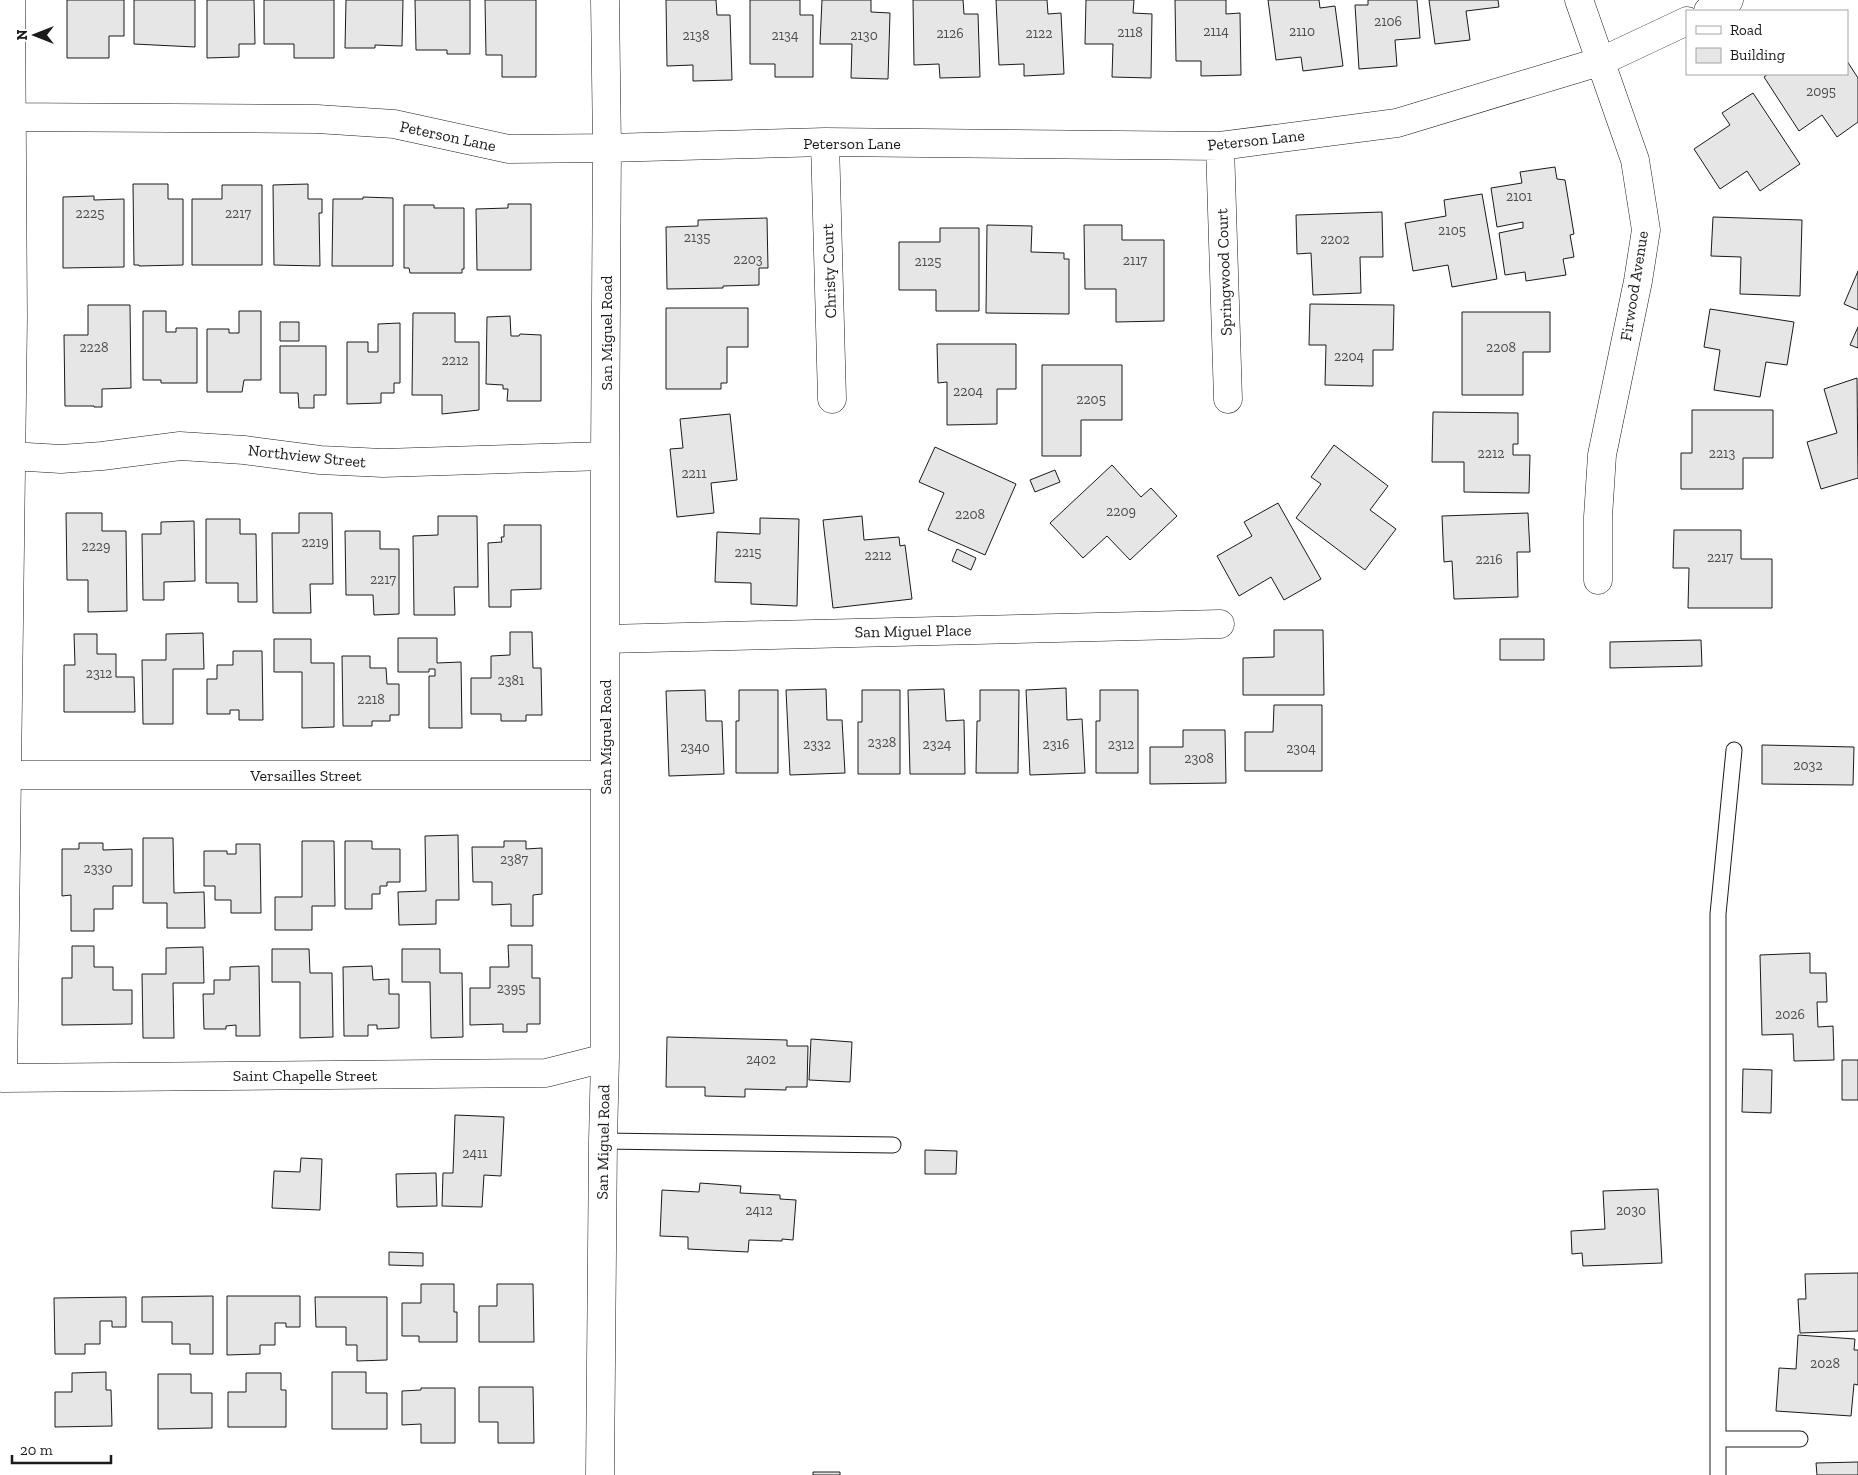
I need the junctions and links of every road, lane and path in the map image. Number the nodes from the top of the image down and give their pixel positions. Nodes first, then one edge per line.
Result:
1 (11, 0) edge
2 (605, 0) edge
3 (1579, 0) edge
4 (1729, 0) edge
5 (1710, 10) edge
6 (1686, 21) edge
7 (1602, 61) junction
8 (6, 117) edge
9 (825, 142) junction
10 (1220, 146) junction
11 (607, 148) junction
12 (832, 399) dead end
13 (1228, 399) dead end
14 (11, 456) junction
15 (605, 456) junction
16 (1598, 580) dead end
17 (1220, 624) dead end
18 (605, 638) junction
19 (1734, 750) dead end
20 (7, 775) junction
21 (605, 775) junction
22 (605, 1058) junction
23 (602, 1141) junction
24 (893, 1145) dead end
25 (1800, 1438) dead end
26 (1718, 1439) junction
27 (600, 1475) edge
28 (1718, 1475) edge

1 - 8 street
2 - 11 street, San Miguel Road
3 - 7 street, Firwood Avenue
4 - 5 street
6 - 7 street, Peterson Lane
7 - 10 street, Peterson Lane
7 - 16 street, Firwood Avenue
8 - 11 street, Peterson Lane
8 - 14 street
9 - 10 street, Peterson Lane
9 - 11 street, Peterson Lane
9 - 12 street, Christy Court
10 - 13 street, Springwood Court
11 - 15 street, San Miguel Road
14 - 15 street, Northview Street
14 - 20 street
15 - 18 street, San Miguel Road
17 - 18 street, San Miguel Place
18 - 21 street, San Miguel Road
19 - 26 lane
20 - 21 street, Versailles Street
20 - 22 street, Saint Chapelle Street
21 - 22 street, San Miguel Road
22 - 23 street, San Miguel Road
23 - 24 lane
23 - 27 street, San Miguel Road
25 - 26 lane
26 - 28 lane

